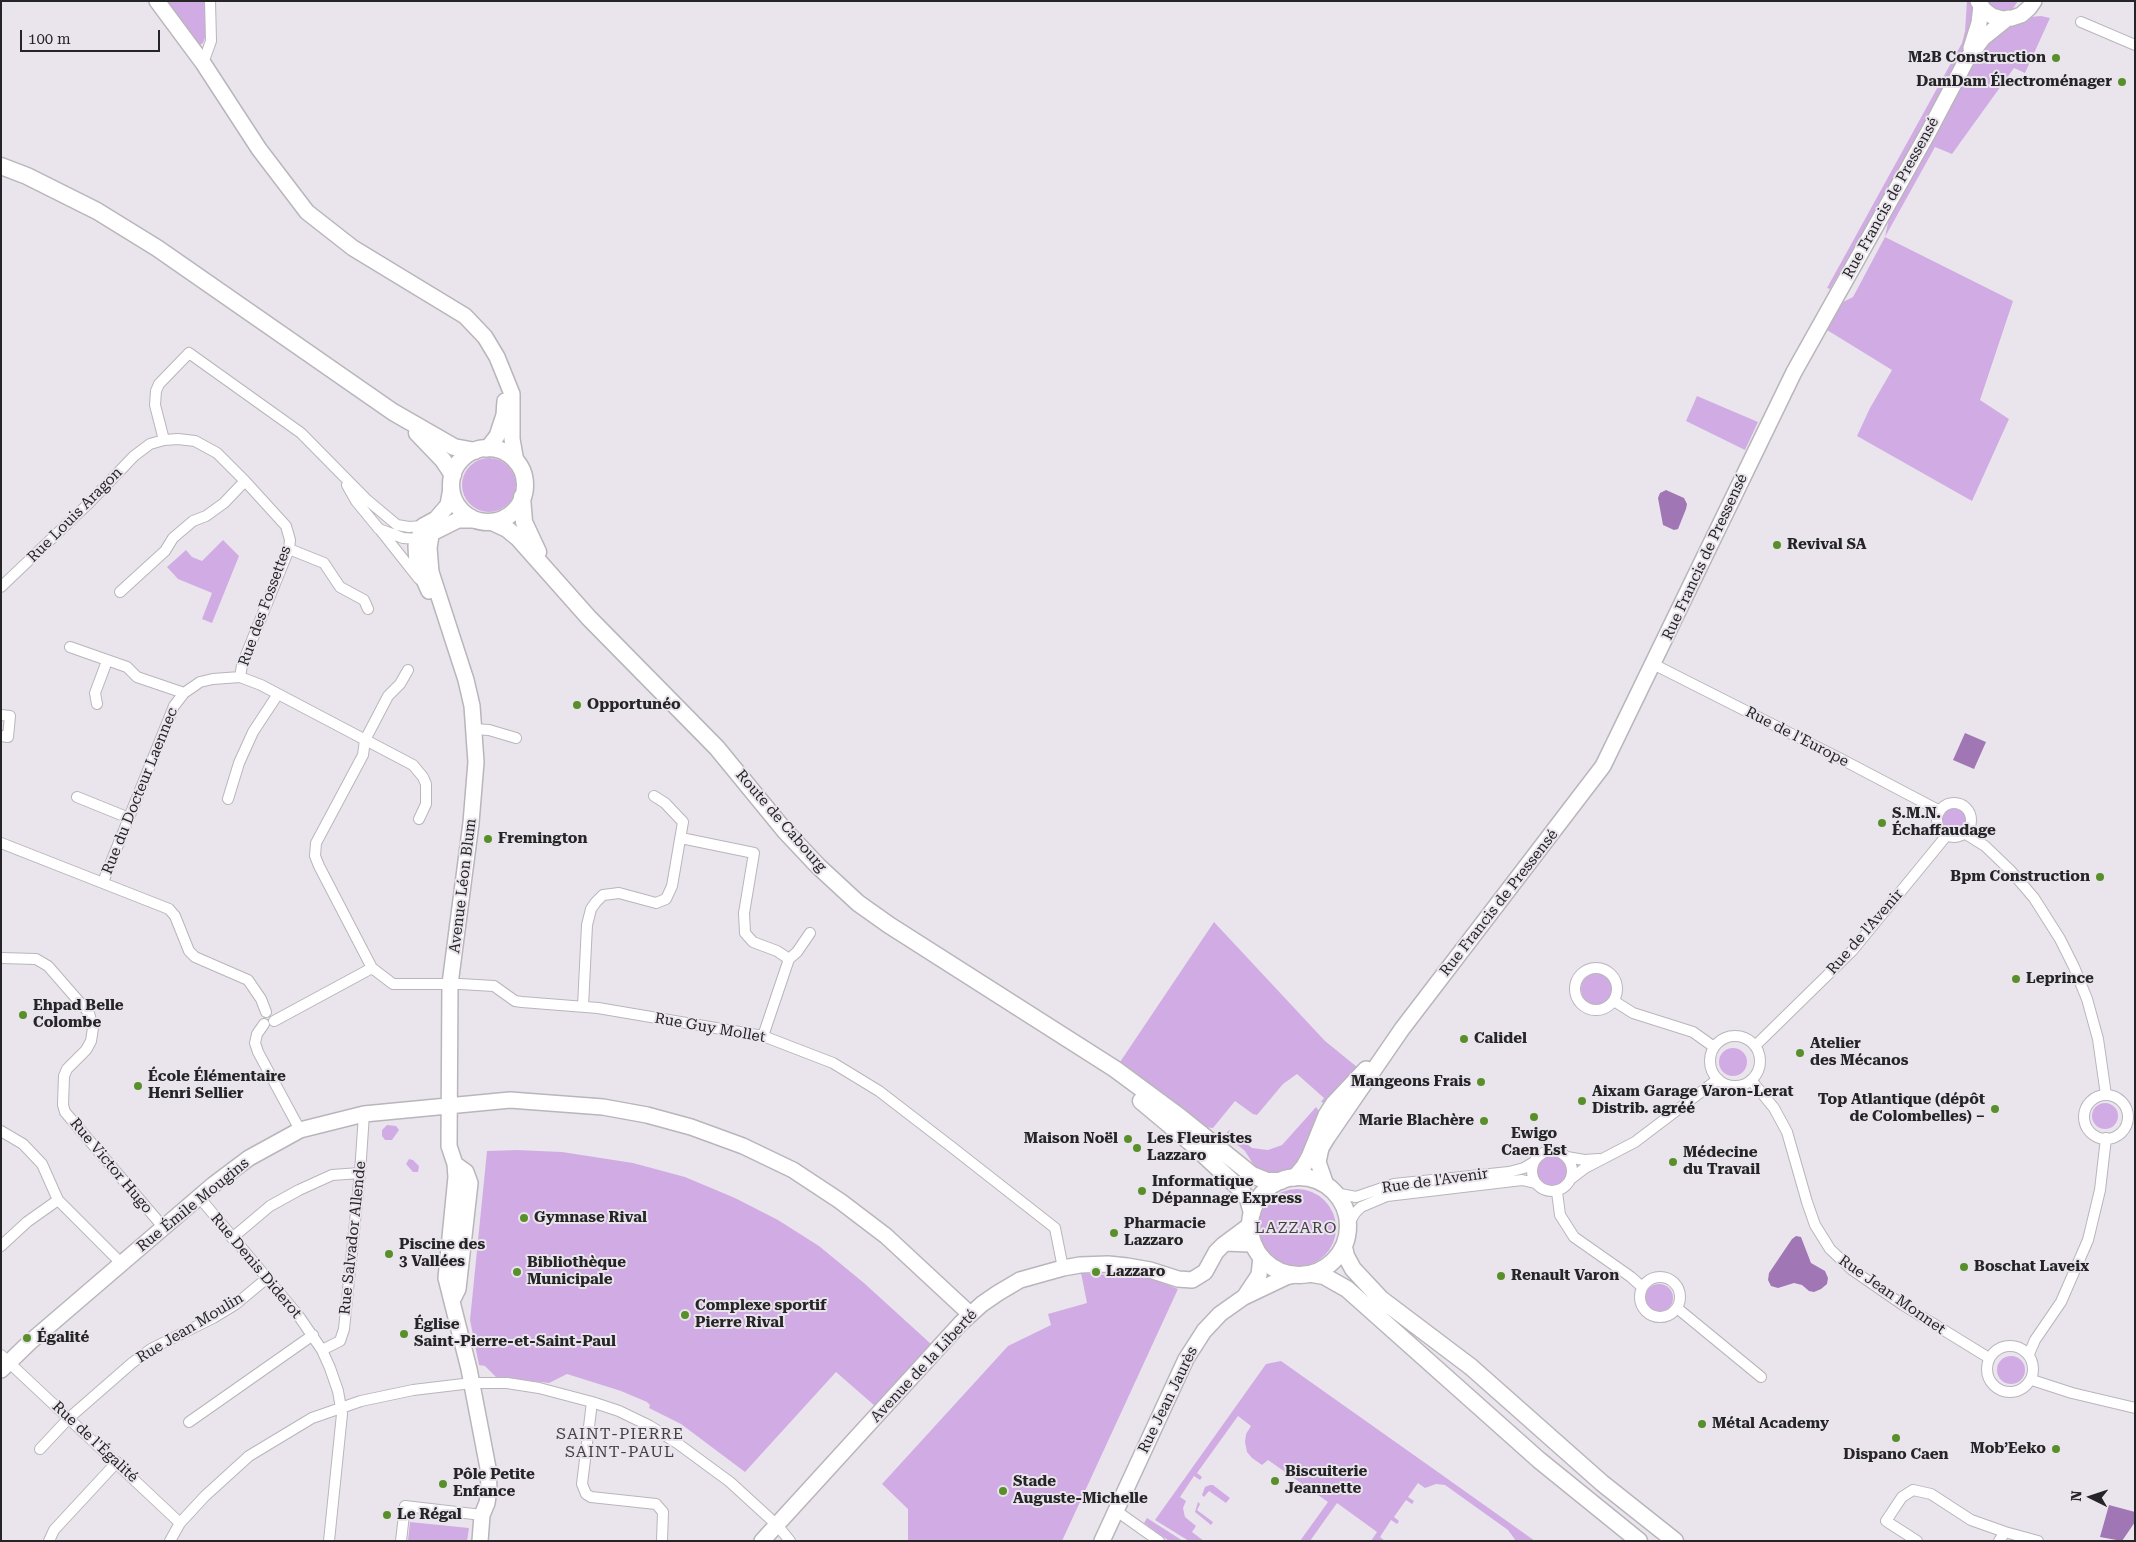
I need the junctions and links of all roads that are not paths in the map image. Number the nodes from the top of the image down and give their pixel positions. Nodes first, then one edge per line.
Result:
1 (158, 1) edge
2 (210, 1) edge
3 (2034, 1) edge
4 (1980, 3) edge
5 (2008, 18) junction
6 (2081, 22) dead end
7 (2135, 45) edge
8 (1967, 59) junction
9 (203, 63) junction
10 (1, 166) edge
11 (504, 375) junction
12 (393, 412) junction
13 (164, 440) junction
14 (150, 444) joint
15 (481, 450) junction
16 (516, 462) junction
17 (340, 473) junction
18 (246, 481) junction
19 (452, 481) junction
20 (522, 497) junction
21 (474, 520) junction
22 (492, 522) junction
23 (379, 529) junction
24 (424, 533) junction
25 (289, 549) junction
26 (545, 567) junction
27 (1, 587) edge
28 (428, 590) junction
29 (120, 592) dead end
30 (368, 609) dead end
31 (442, 611) junction
32 (70, 647) dead end
33 (107, 660) junction
34 (1653, 664) junction
35 (408, 670) dead end
36 (240, 677) junction
37 (184, 693) junction
38 (278, 694) junction
39 (97, 704) dead end
40 (1, 715) edge
41 (474, 729) junction
42 (513, 734) dead end
43 (1, 736) edge
44 (365, 740) junction
45 (654, 796) dead end
46 (77, 797) dead end
47 (228, 799) dead end
48 (1940, 811) junction
49 (129, 818) junction
50 (419, 819) dead end
51 (1964, 834) junction
52 (1947, 835) junction
53 (681, 838) junction
54 (1, 842) edge
55 (103, 882) junction
56 (810, 933) dead end
57 (1, 958) edge
58 (788, 958) junction
59 (372, 968) junction
60 (450, 984) junction
61 (1614, 1001) junction
62 (583, 1006) junction
63 (269, 1022) junction
64 (1402, 1029) junction
65 (1055, 1030) junction
66 (763, 1036) junction
67 (1755, 1046) junction
68 (1714, 1047) junction
69 (1718, 1079) junction
70 (1751, 1080) junction
71 (2106, 1095) junction
72 (449, 1105) junction
73 (364, 1114) junction
74 (2131, 1121) edge
75 (300, 1130) junction
76 (1, 1131) edge
77 (2106, 1138) junction
78 (1567, 1157) junction
79 (1603, 1159) junction
80 (1534, 1162) junction
81 (360, 1173) junction
82 (1572, 1178) junction
83 (1287, 1179) junction
84 (1535, 1183) junction
85 (1330, 1189) junction
86 (1557, 1192) junction
87 (199, 1197) junction
88 (58, 1200) junction
89 (1251, 1219) junction
90 (1348, 1225) junction
91 (164, 1228) junction
92 (232, 1238) junction
93 (1226, 1243) junction
94 (1, 1246) edge
95 (1344, 1247) junction
96 (1258, 1252) junction
97 (122, 1264) junction
98 (1063, 1268) junction
99 (1312, 1274) junction
100 (1295, 1275) junction
101 (266, 1279) junction
102 (1642, 1287) junction
103 (1244, 1297) junction
104 (1677, 1308) junction
105 (970, 1314) junction
106 (312, 1335) junction
107 (322, 1350) junction
108 (2029, 1354) junction
109 (1989, 1358) junction
110 (4, 1363) edge
111 (1761, 1377) dead end
112 (2032, 1380) junction
113 (472, 1383) junction
114 (592, 1402) junction
115 (342, 1406) junction
116 (2135, 1408) edge
117 (69, 1418) junction
118 (189, 1422) dead end
119 (40, 1449) dead end
120 (117, 1462) junction
121 (1115, 1510) junction
122 (482, 1515) junction
123 (180, 1523) junction
124 (777, 1525) junction
125 (2002, 1536) edge
126 (50, 1541) edge
127 (170, 1541) edge
128 (329, 1541) edge
129 (401, 1541) edge
130 (480, 1541) edge
131 (662, 1541) edge
132 (762, 1541) edge
133 (790, 1541) edge
134 (1102, 1541) edge
135 (1159, 1541) edge
136 (1639, 1541) edge
137 (1675, 1541) edge
138 (1917, 1541) edge
139 (2038, 1541) edge

1 - 9 street
2 - 9 street
3 - 5 street, Rue Francis de Pressensé
4 - 5 street
4 - 8 street, Rue Francis de Pressensé
5 - 8 street, Rue Francis de Pressensé
6 - 7 street
8 - 34 street, Rue Francis de Pressensé
9 - 11 street
10 - 12 main road
11 - 15 street
11 - 16 street
12 - 15 main road
12 - 19 main road
13 - 14 street, Rue des Fossettes
13 - 17 street
13 - 18 street, Rue des Fossettes
14 - 27 street, Rue Louis Aragon
15 - 16 main road
15 - 19 main road
16 - 20 main road
17 - 23 street
17 - 24 street
18 - 25 street, Rue des Fossettes
18 - 29 street
19 - 21 main road
19 - 24 street
20 - 22 main road
20 - 26 main road
21 - 22 main road
21 - 24 street
22 - 26 main road
23 - 24 street
23 - 28 street
24 - 28 street, Avenue Léon Blum
24 - 31 street, Avenue Léon Blum
25 - 30 street
25 - 36 street, Rue des Fossettes
26 - 65 main road, Route de Cabourg
28 - 31 street, Avenue Léon Blum
31 - 41 street, Avenue Léon Blum
32 - 33 street
33 - 37 street
33 - 39 street
34 - 48 street, Rue de l'Europe
34 - 64 street, Rue Francis de Pressensé
35 - 44 street
36 - 37 street, Rue du Docteur Laennec
36 - 38 street, Rue du Docteur Laennec
37 - 49 street, Rue du Docteur Laennec
38 - 44 street, Rue du Docteur Laennec
38 - 47 street
40 - 43 street
41 - 42 street
41 - 60 street, Avenue Léon Blum
44 - 50 street, Rue du Docteur Laennec
44 - 59 street
45 - 53 street
46 - 49 street
48 - 51 street
48 - 52 street
49 - 55 street, Rue du Docteur Laennec
51 - 52 street
51 - 71 street
52 - 67 street, Rue de l'Avenir
53 - 58 street
53 - 62 street
54 - 55 street
55 - 63 street
56 - 58 street
57 - 91 street, Rue Victor Hugo
58 - 66 street
59 - 60 street, Rue Guy Mollet
59 - 63 street
60 - 62 street, Rue Guy Mollet
60 - 72 street, Avenue Léon Blum
61 - 61 street
61 - 68 street
62 - 66 street, Rue Guy Mollet
63 - 75 street
64 - 83 street
64 - 85 street
65 - 83 main road
65 - 89 main road
66 - 98 street, Rue Guy Mollet
67 - 68 street
67 - 70 street
68 - 69 street
69 - 70 street
69 - 79 street
70 - 109 street, Rue Jean Monnet
71 - 74 street
71 - 77 street
72 - 73 street, Rue Émile Mougins
72 - 105 street, Rue Émile Mougins
72 - 113 street, Avenue Léon Blum
73 - 75 street, Rue Émile Mougins
73 - 81 street, Rue Salvador Allende
74 - 77 street
75 - 87 street, Rue Émile Mougins
76 - 88 street
77 - 108 street
78 - 79 street
78 - 80 street
78 - 82 street
79 - 82 street
80 - 84 street
80 - 85 street, Rue de l'Avenir
81 - 92 street
81 - 107 street, Rue Salvador Allende
82 - 86 street
83 - 85 main road
83 - 89 main road
84 - 86 street
84 - 90 street, Rue de l'Avenir
85 - 90 main road
86 - 102 street
87 - 91 street, Rue Émile Mougins
87 - 92 street, Rue Denis Diderot
88 - 94 street
88 - 97 street
89 - 93 street, Avenue de la Liberté
89 - 96 main road
90 - 95 main road
91 - 97 street, Rue Émile Mougins
92 - 101 street, Rue Denis Diderot
93 - 96 street
93 - 98 street, Avenue de la Liberté
95 - 99 main road
95 - 137 main road
96 - 100 main road
96 - 103 street
97 - 110 street, Rue Émile Mougins
98 - 105 street, Avenue de la Liberté
99 - 100 main road
99 - 136 main road
100 - 103 street, Rue Jean Jaurès
101 - 106 street, Rue Denis Diderot
101 - 117 street, Rue Jean Moulin
102 - 104 street
102 - 104 street
103 - 121 street, Rue Jean Jaurès
104 - 111 street
105 - 124 street, Avenue de la Liberté
106 - 107 street, Rue Denis Diderot
106 - 118 street
107 - 115 street, Rue Denis Diderot
108 - 109 street
108 - 112 street
109 - 112 street
110 - 117 street, Rue de l'Égalité
112 - 116 street
113 - 114 street
113 - 115 street
113 - 122 street, Avenue Léon Blum
114 - 124 street
114 - 131 street
115 - 123 street
115 - 128 street, Rue Denis Diderot
117 - 119 street, Rue Jean Moulin
117 - 120 street, Rue de l'Égalité
120 - 123 street, Rue de l'Égalité
120 - 126 street
121 - 134 street, Rue Jean Jaurès
121 - 135 street
122 - 129 street
122 - 130 street, Avenue Léon Blum
123 - 127 street
124 - 132 street, Avenue de la Liberté
124 - 133 street
125 - 138 street
125 - 139 street

